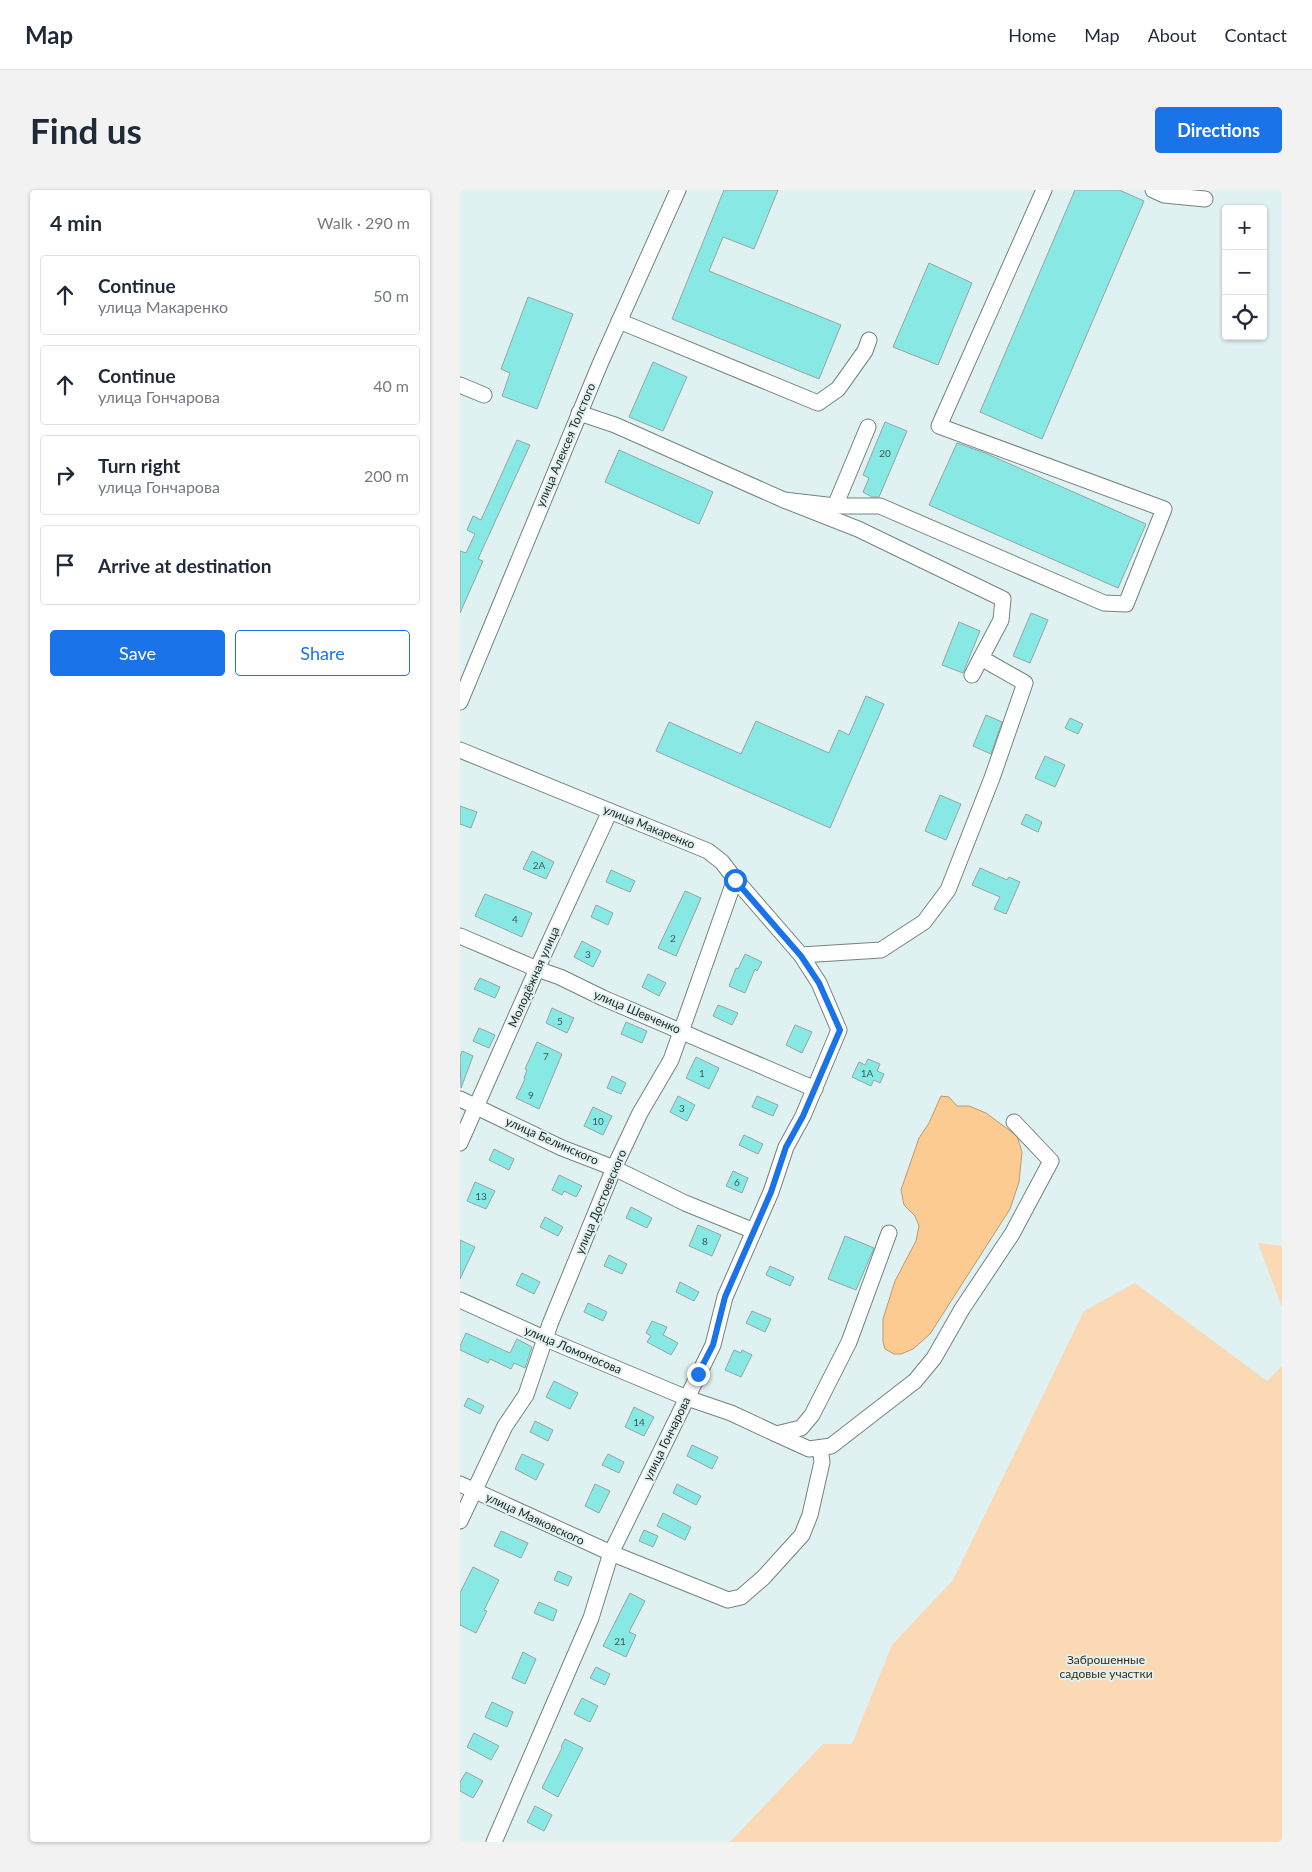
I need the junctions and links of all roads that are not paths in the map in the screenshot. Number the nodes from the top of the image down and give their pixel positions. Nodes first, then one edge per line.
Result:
1 (678, 190) edge
2 (1044, 190) edge
3 (1153, 190) edge
4 (1205, 199) dead end
5 (619, 321) junction
6 (869, 340) dead end
7 (460, 385) edge
8 (484, 395) dead end
9 (579, 414) junction
10 (868, 427) dead end
11 (784, 500) junction
12 (835, 506) junction
13 (981, 658) junction
14 (972, 675) dead end
15 (460, 702) edge
16 (460, 750) edge
17 (610, 811) junction
18 (735, 880) junction
19 (460, 936) edge
20 (801, 956) junction
21 (537, 969) junction
22 (681, 1030) junction
23 (814, 1089) junction
24 (460, 1099) edge
25 (476, 1106) junction
26 (1014, 1122) dead end
27 (460, 1143) edge
28 (614, 1168) junction
29 (754, 1231) junction
30 (889, 1233) dead end
31 (460, 1300) edge
32 (546, 1339) junction
33 (687, 1398) junction
34 (776, 1434) junction
35 (820, 1448) junction
36 (467, 1487) edge
37 (460, 1521) edge
38 (611, 1553) junction
39 (494, 1842) edge

1 - 5 street, улица Алексея Толстого
2 - 12 street
3 - 4 street
5 - 6 street
5 - 9 street, улица Алексея Толстого
7 - 8 street
9 - 11 street
9 - 15 street, улица Алексея Толстого
10 - 12 street
11 - 12 street
11 - 13 street
13 - 14 street
13 - 20 street
16 - 17 street, улица Макаренко
17 - 18 street, улица Макаренко
17 - 21 street, Молодёжная улица
18 - 20 street, улица Макаренко
18 - 22 street, улица Достоевского
19 - 21 street, улица Шевченко
20 - 23 street, улица Гончарова
21 - 22 street, улица Шевченко
21 - 25 street, Молодёжная улица
22 - 23 street, улица Шевченко
22 - 28 street, улица Достоевского
23 - 29 street, улица Гончарова
24 - 25 street, улица Белинского
25 - 27 street, Молодёжная улица
25 - 28 street, улица Белинского
26 - 35 street
28 - 29 street, улица Белинского
28 - 32 street, улица Достоевского
29 - 33 street, улица Гончарова
30 - 34 street
31 - 32 street, улица Ломоносова
32 - 33 street, улица Ломоносова
32 - 36 street, улица Достоевского
33 - 34 street, улица Ломоносова
33 - 38 street, улица Гончарова
34 - 35 street, улица Ломоносова
35 - 38 street, улица Маяковского
36 - 37 street, улица Достоевского
36 - 38 street, улица Маяковского
38 - 39 street, улица Гончарова

